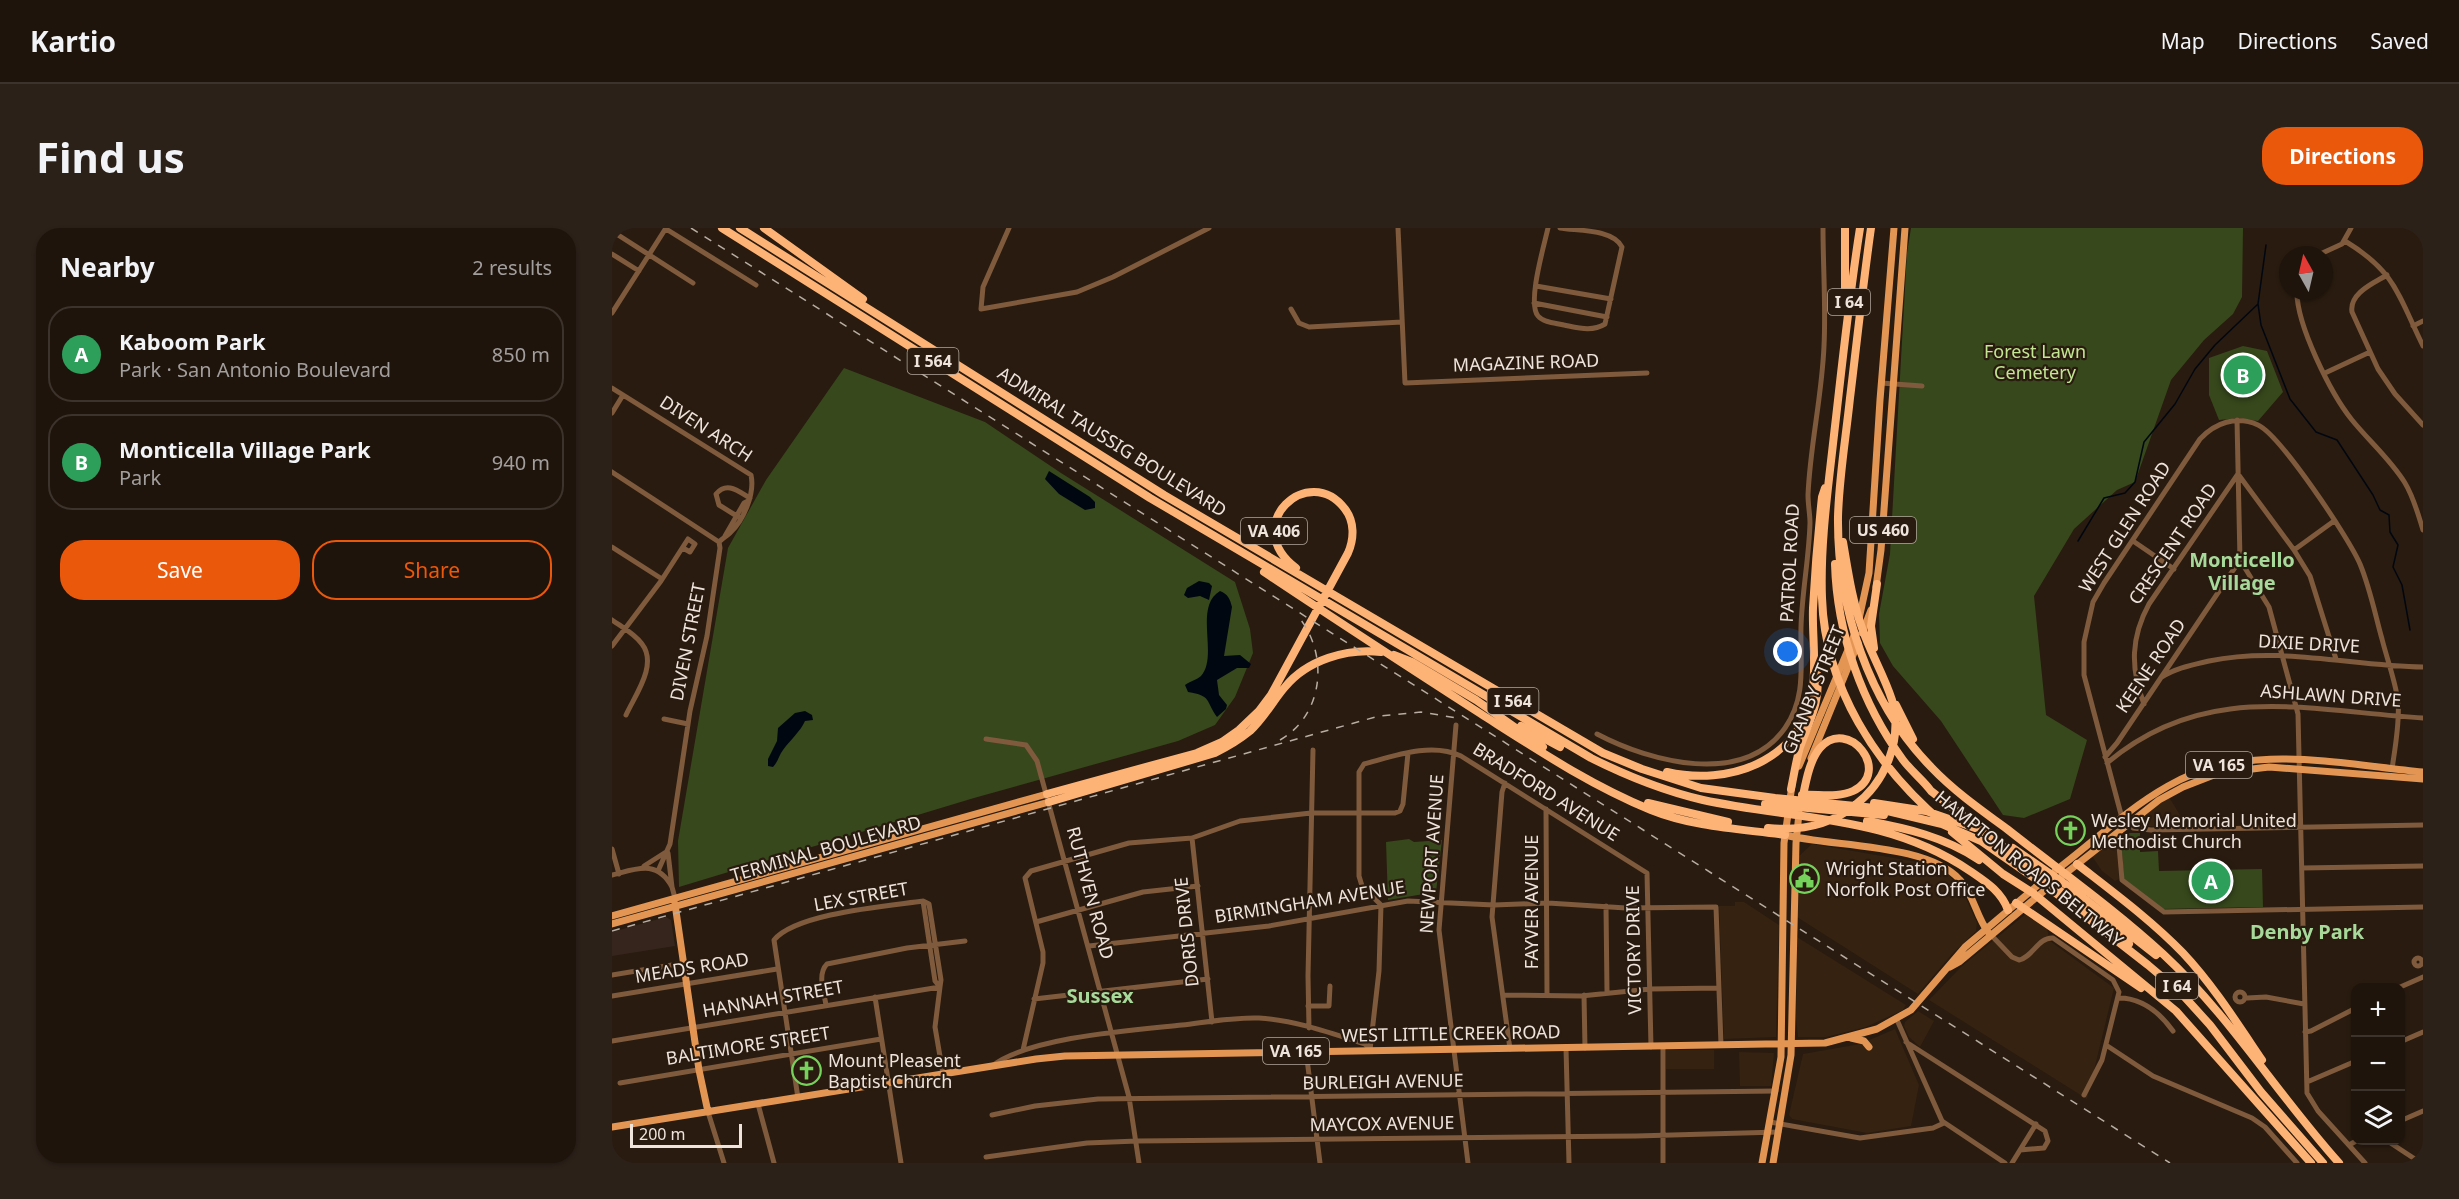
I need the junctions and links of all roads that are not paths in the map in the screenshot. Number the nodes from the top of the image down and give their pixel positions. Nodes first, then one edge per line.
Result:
1 (666, 228) edge
2 (715, 228) edge
3 (722, 228) edge
4 (740, 228) edge
5 (765, 228) edge
6 (1009, 228) edge
7 (1209, 228) edge
8 (1398, 228) edge
9 (1548, 228) edge
10 (1560, 228) edge
11 (1824, 228) edge
12 (1845, 228) edge
13 (1860, 228) edge
14 (1871, 228) edge
15 (1894, 228) edge
16 (1905, 228) edge
17 (2351, 228) edge
18 (2415, 228) edge
19 (612, 231) edge
20 (2423, 236) edge
21 (2345, 241) junction
22 (2333, 250) edge
23 (612, 254) edge
24 (649, 254) junction
25 (639, 271) junction
26 (2387, 275) junction
27 (693, 284) dead end
28 (756, 285) dead end
29 (1536, 286) junction
30 (1611, 299) junction
31 (2297, 300) edge
32 (1534, 303) junction
33 (1291, 309) dead end
34 (612, 313) edge
35 (1607, 316) junction
36 (2423, 321) edge
37 (1402, 322) junction
38 (2413, 326) junction
39 (2423, 346) edge
40 (2370, 352) junction
41 (1647, 373) dead end
42 (2325, 373) junction
43 (1841, 376) junction
44 (1881, 383) junction
45 (1892, 384) junction
46 (1922, 386) dead end
47 (612, 388) edge
48 (997, 390) junction
49 (623, 395) junction
50 (612, 413) edge
51 (2237, 420) junction
52 (2423, 425) edge
53 (1842, 467) junction
54 (1830, 471) junction
55 (612, 472) edge
56 (2238, 474) junction
57 (1840, 488) junction
58 (1147, 496) junction
59 (749, 499) junction
60 (2420, 507) edge
61 (738, 518) junction
62 (2334, 520) junction
63 (2423, 530) edge
64 (2133, 541) junction
65 (719, 542) junction
66 (612, 547) edge
67 (683, 548) dead end
68 (2294, 550) junction
69 (2240, 560) junction
70 (2174, 569) junction
71 (662, 579) junction
72 (1877, 584) junction
73 (612, 620) edge
74 (625, 629) junction
75 (1400, 634) junction
76 (1814, 644) junction
77 (612, 646) edge
78 (2282, 654) junction
79 (2336, 659) junction
80 (2389, 664) junction
81 (2423, 667) edge
82 (2162, 677) junction
83 (1472, 698) junction
84 (2144, 704) junction
85 (2297, 706) junction
86 (626, 715) dead end
87 (2397, 716) junction
88 (2423, 718) edge
89 (664, 719) dead end
90 (688, 724) junction
91 (1456, 725) dead end
92 (1597, 734) dead end
93 (986, 739) dead end
94 (1313, 750) dead end
95 (1453, 752) junction
96 (1408, 753) junction
97 (2106, 760) junction
98 (1629, 764) junction
99 (2299, 764) junction
100 (2392, 769) junction
101 (2423, 772) edge
102 (2423, 779) edge
103 (1641, 781) junction
104 (1505, 783) junction
105 (1954, 788) junction
106 (1608, 789) junction
107 (1791, 789) junction
108 (1626, 797) junction
109 (1048, 798) junction
110 (1774, 802) junction
111 (1816, 805) junction
112 (1546, 809) junction
113 (1311, 813) junction
114 (1359, 814) junction
115 (1797, 816) junction
116 (2122, 818) junction
117 (2129, 825) junction
118 (2423, 825) edge
119 (2301, 827) junction
120 (2118, 834) junction
121 (1783, 835) junction
122 (1796, 836) junction
123 (1192, 838) junction
124 (612, 849) edge
125 (668, 851) junction
126 (1065, 860) junction
127 (1629, 862) joint
128 (2066, 862) junction
129 (2077, 864) junction
130 (2423, 866) edge
131 (642, 867) junction
132 (2302, 868) junction
133 (658, 871) junction
134 (619, 873) junction
135 (612, 875) edge
136 (2017, 885) junction
137 (672, 886) junction
138 (1198, 886) junction
139 (2065, 888) junction
140 (675, 898) junction
141 (1442, 901) junction
142 (1548, 903) junction
143 (1382, 905) junction
144 (1494, 905) junction
145 (2020, 905) junction
146 (1606, 906) junction
147 (675, 907) junction
148 (2423, 907) edge
149 (1648, 908) junction
150 (2302, 909) junction
151 (1079, 910) junction
152 (2008, 910) junction
153 (1978, 913) junction
154 (612, 916) edge
155 (1309, 919) junction
156 (1036, 922) junction
157 (612, 924) edge
158 (1988, 932) junction
159 (1203, 934) junction
160 (964, 941) dead end
161 (933, 944) junction
162 (1089, 946) junction
163 (684, 963) junction
164 (2418, 967) dead end
165 (777, 969) junction
166 (612, 975) edge
167 (2423, 975) edge
168 (1208, 979) junction
169 (687, 984) junction
170 (2405, 984) edge
171 (1330, 986) dead end
172 (939, 987) junction
173 (1719, 988) junction
174 (1650, 989) junction
175 (1101, 991) junction
176 (1607, 992) junction
177 (1503, 995) junction
178 (1547, 995) junction
179 (1584, 995) junction
180 (612, 996) edge
181 (874, 997) junction
182 (2119, 998) junction
183 (2247, 998) dead end
184 (1034, 999) junction
185 (2304, 1004) junction
186 (826, 1005) junction
187 (1308, 1006) junction
188 (2351, 1010) edge
189 (784, 1011) junction
190 (1897, 1020) junction
191 (1212, 1022) junction
192 (693, 1028) junction
193 (1309, 1028) junction
194 (2173, 1030) dead end
195 (2305, 1032) junction
196 (2423, 1032) edge
197 (1112, 1033) junction
198 (1848, 1038) junction
199 (881, 1040) junction
200 (2405, 1040) edge
201 (612, 1041) edge
202 (1906, 1042) junction
203 (1721, 1045) junction
204 (1781, 1045) junction
205 (1791, 1045) junction
206 (2106, 1045) junction
207 (1651, 1047) junction
208 (1663, 1047) junction
209 (1869, 1047) dead end
210 (1566, 1048) junction
211 (1585, 1048) junction
212 (1510, 1049) junction
213 (1023, 1050) junction
214 (1370, 1050) junction
215 (1306, 1051) junction
216 (1455, 1051) junction
217 (791, 1054) junction
218 (1118, 1054) junction
219 (2223, 1063) junction
220 (2351, 1063) edge
221 (992, 1066) junction
222 (699, 1070) junction
223 (943, 1074) junction
224 (2307, 1082) junction
225 (620, 1083) dead end
226 (888, 1083) junction
227 (1776, 1091) junction
228 (1567, 1092) junction
229 (1664, 1093) junction
230 (1459, 1095) junction
231 (2084, 1095) dead end
232 (798, 1098) junction
233 (1312, 1098) junction
234 (1130, 1099) junction
235 (758, 1104) junction
236 (2423, 1111) edge
237 (708, 1112) junction
238 (992, 1114) dead end
239 (2405, 1119) edge
240 (1770, 1122) junction
241 (1944, 1123) junction
242 (1780, 1124) junction
243 (2036, 1124) junction
244 (612, 1127) edge
245 (1779, 1132) junction
246 (1768, 1133) junction
247 (1664, 1136) junction
248 (1568, 1137) junction
249 (1464, 1138) junction
250 (1317, 1140) junction
251 (1137, 1141) junction
252 (2349, 1145) joint
253 (2394, 1145) edge
254 (2020, 1150) junction
255 (986, 1157) dead end
256 (724, 1163) edge
257 (774, 1163) edge
258 (901, 1163) edge
259 (1139, 1163) edge
260 (1320, 1163) edge
261 (1468, 1163) edge
262 (1569, 1163) edge
263 (1663, 1163) edge
264 (1762, 1163) edge
265 (1773, 1163) edge
266 (2005, 1163) edge
267 (2012, 1163) edge
268 (2297, 1163) edge
269 (2311, 1163) edge
270 (2323, 1163) edge
271 (2340, 1163) edge
272 (2365, 1163) edge
273 (2421, 1163) edge

1 - 24 street
1 - 28 street
2 - 58 highway
3 - 58 highway, ADMIRAL TAUSSIG BOULEVARD / I 564
4 - 48 highway, ADMIRAL TAUSSIG BOULEVARD / I 564
5 - 48 highway
6 - 7 street
8 - 37 street
9 - 29 street
10 - 30 street
11 - 92 street, PATROL ROAD
12 - 43 highway
13 - 43 highway, HAMPTON ROADS BELTWAY / I 64
14 - 53 highway, HAMPTON ROADS BELTWAY / I 64
15 - 44 main road, GRANBY STREET / US 460
16 - 45 main road, GRANBY STREET / US 460
17 - 21 street
18 - 20 street
19 - 24 street
21 - 22 street
21 - 26 street
23 - 25 street
24 - 25 street
24 - 27 street
25 - 34 street
26 - 38 street
26 - 40 street
29 - 30 street
29 - 32 street
30 - 35 street
31 - 42 street
32 - 35 street
32 - 35 street
33 - 37 street
36 - 38 street
37 - 41 street, MAGAZINE ROAD
38 - 39 street
40 - 42 street
40 - 52 street
42 - 60 street
43 - 54 highway, HAMPTON ROADS BELTWAY / I 64
44 - 45 street
44 - 107 main road, GRANBY STREET / US 460
45 - 46 street
45 - 72 main road, GRANBY STREET / US 460
47 - 49 street
48 - 75 highway, ADMIRAL TAUSSIG BOULEVARD / I 564
49 - 50 street
49 - 59 street, DIVEN ARCH
51 - 56 street
51 - 62 street
51 - 64 street, WEST GLEN ROAD
53 - 57 highway, HAMPTON ROADS BELTWAY / I 64
53 - 121 highway
54 - 76 highway
54 - 136 highway, HAMPTON ROADS BELTWAY / I 64
55 - 65 street
56 - 68 street
56 - 69 street
56 - 70 street, CRESCENT ROAD
57 - 105 highway, HAMPTON ROADS BELTWAY / I 64
57 - 139 highway, I 64
58 - 103 highway
58 - 106 highway
59 - 61 street
59 - 61 street
60 - 63 street
61 - 65 street
62 - 68 street
62 - 80 street
64 - 70 street
64 - 97 street, WEST GLEN ROAD
65 - 90 street, DIVEN STREET
66 - 71 street
67 - 71 street
68 - 79 street
69 - 78 street
69 - 82 street, KEENE ROAD
70 - 84 street, CRESCENT ROAD
71 - 74 street
72 - 105 highway
72 - 115 main road, GRANBY STREET / US 460
73 - 74 street
74 - 77 street
74 - 86 street
75 - 98 highway, ADMIRAL TAUSSIG BOULEVARD / I 564
75 - 109 highway, VA 406
76 - 98 highway
76 - 107 highway
78 - 79 street, DIXIE DRIVE
78 - 82 street, DIXIE DRIVE
78 - 85 street
79 - 80 street, DIXIE DRIVE
80 - 81 street, DIXIE DRIVE
80 - 87 street
82 - 84 street, KEENE ROAD
83 - 103 highway
83 - 106 highway
83 - 109 highway, VA 406
84 - 97 street, KEENE ROAD
85 - 87 street, ASHLAWN DRIVE
85 - 97 street, ASHLAWN DRIVE
85 - 99 street
87 - 88 street, ASHLAWN DRIVE
87 - 100 street
89 - 90 street
90 - 125 street, DIVEN STREET
91 - 95 street, NEWPORT AVENUE
93 - 109 street, RUTHVEN ROAD
94 - 113 street
95 - 96 street, BRADFORD AVENUE
95 - 104 street, BRADFORD AVENUE
95 - 141 street, NEWPORT AVENUE
96 - 114 street, BRADFORD AVENUE
96 - 114 street
97 - 116 street, WEST GLEN ROAD
98 - 110 highway
99 - 100 main road, VA 165
99 - 102 main road, VA 165
99 - 116 main road, VA 165
99 - 117 main road, VA 165
99 - 119 street
100 - 101 main road, VA 165
103 - 110 highway
104 - 112 street, BRADFORD AVENUE
104 - 144 street
105 - 139 highway, HAMPTON ROADS BELTWAY / I 64
106 - 108 highway
107 - 121 main road, GRANBY STREET / US 460
108 - 121 highway
108 - 121 highway
109 - 126 street, RUTHVEN ROAD
109 - 140 main road, TERMINAL BOULEVARD / VA 406
109 - 147 main road, TERMINAL BOULEVARD / VA 406
110 - 111 highway
110 - 111 highway
110 - 115 highway
111 - 115 highway
111 - 115 highway
111 - 136 highway
111 - 139 highway
111 - 139 highway
111 - 152 highway
112 - 127 street, BRADFORD AVENUE
112 - 142 street, FAYVER AVENUE
113 - 114 street
113 - 123 street
113 - 155 street
114 - 143 street
115 - 122 main road, GRANBY STREET / US 460
116 - 117 street
116 - 128 main road, VA 165
117 - 119 street
117 - 120 main road, VA 165
118 - 119 street
119 - 132 street
120 - 129 main road, VA 165
120 - 150 street
121 - 122 main road
121 - 204 main road, GRANBY STREET / US 460
122 - 153 main road
122 - 205 main road, GRANBY STREET / US 460
123 - 126 street
123 - 138 street, DORIS DRIVE
124 - 134 street
125 - 131 street
125 - 133 street, DIVEN STREET
125 - 137 street
126 - 151 street, RUTHVEN ROAD
126 - 156 street
127 - 149 street, VICTORY DRIVE
128 - 129 main road
128 - 145 main road, VA 165
129 - 145 main road, VA 165
129 - 271 highway
130 - 132 street
131 - 133 street
131 - 134 street
132 - 150 street
133 - 137 street
134 - 135 street
136 - 219 highway, HAMPTON ROADS BELTWAY / I 64
137 - 140 street
138 - 151 street
138 - 159 street, DORIS DRIVE
139 - 270 highway
139 - 271 highway, HAMPTON ROADS BELTWAY / I 64
140 - 147 main road
140 - 154 main road, TERMINAL BOULEVARD / VA 406
141 - 143 street, BIRMINGHAM AVENUE
141 - 144 street, BIRMINGHAM AVENUE
141 - 216 street, NEWPORT AVENUE
142 - 144 street, BIRMINGHAM AVENUE
142 - 146 street, BIRMINGHAM AVENUE
142 - 178 street, FAYVER AVENUE
143 - 155 street, BIRMINGHAM AVENUE
143 - 214 street
144 - 177 street
145 - 152 main road, VA 165
145 - 158 main road, VA 165
145 - 219 highway
146 - 149 street, BIRMINGHAM AVENUE
146 - 176 street
147 - 157 main road, TERMINAL BOULEVARD / VA 406
147 - 163 main road
148 - 150 street
149 - 173 street, BIRMINGHAM AVENUE
149 - 174 street, VICTORY DRIVE
150 - 185 street
151 - 156 street
151 - 162 street, RUTHVEN ROAD
152 - 153 main road
152 - 158 main road, VA 165
153 - 158 main road
155 - 159 street, BIRMINGHAM AVENUE
155 - 187 street
156 - 184 street
158 - 182 street
158 - 190 main road, VA 165
159 - 162 street, BIRMINGHAM AVENUE
159 - 168 street, DORIS DRIVE
160 - 161 street
161 - 165 street, LEX STREET
161 - 172 street
161 - 186 street
162 - 175 street, RUTHVEN ROAD
163 - 166 street
163 - 169 main road
164 - 167 street
165 - 169 street, MEADS ROAD
165 - 189 street
167 - 170 street
168 - 175 street
168 - 191 street, DORIS DRIVE
169 - 180 street, MEADS ROAD
169 - 192 main road
171 - 187 street
172 - 181 street, HANNAH STREET
172 - 223 street
173 - 174 street
173 - 203 street
174 - 176 street
174 - 207 street, VICTORY DRIVE
175 - 184 street
175 - 197 street, RUTHVEN ROAD
176 - 179 street
177 - 178 street
177 - 212 street
178 - 179 street
179 - 211 street
181 - 186 street, HANNAH STREET
181 - 199 street
182 - 194 street
182 - 206 street
183 - 185 street
184 - 213 street
185 - 195 street
186 - 189 street, HANNAH STREET
187 - 193 street
188 - 195 street
189 - 192 street, HANNAH STREET
189 - 217 street
190 - 198 main road, VA 165
190 - 202 street
191 - 193 street
191 - 197 street
192 - 201 street, HANNAH STREET
192 - 222 main road
193 - 214 street
195 - 224 street
196 - 200 street
197 - 213 street
197 - 218 street, RUTHVEN ROAD
198 - 205 main road, VA 165
198 - 209 main road
199 - 217 street, BALTIMORE STREET
199 - 226 street
202 - 241 street
202 - 243 street
203 - 204 main road, WEST LITTLE CREEK ROAD / VA 165
203 - 208 main road, WEST LITTLE CREEK ROAD / VA 165
204 - 205 main road, WEST LITTLE CREEK ROAD / VA 165
204 - 227 main road, GRANBY STREET / US 460
205 - 242 main road, GRANBY STREET / US 460
206 - 231 street
206 - 268 street
207 - 208 main road, WEST LITTLE CREEK ROAD / VA 165
207 - 211 main road, WEST LITTLE CREEK ROAD / VA 165
208 - 229 street
210 - 211 main road, WEST LITTLE CREEK ROAD / VA 165
210 - 212 main road, WEST LITTLE CREEK ROAD / VA 165
210 - 228 street
212 - 216 main road, WEST LITTLE CREEK ROAD / VA 165
213 - 221 street
214 - 215 main road, WEST LITTLE CREEK ROAD / VA 165
214 - 216 main road, WEST LITTLE CREEK ROAD / VA 165
215 - 218 main road, WEST LITTLE CREEK ROAD / VA 165
215 - 233 street
216 - 230 street, NEWPORT AVENUE
217 - 222 street, BALTIMORE STREET
217 - 232 street
218 - 221 main road, WEST LITTLE CREEK ROAD / VA 165
218 - 234 street, RUTHVEN ROAD
219 - 269 highway, HAMPTON ROADS BELTWAY / I 64
220 - 224 street
221 - 223 main road, WEST LITTLE CREEK ROAD / VA 165
222 - 225 street, BALTIMORE STREET
222 - 237 main road
223 - 226 main road, WEST LITTLE CREEK ROAD / VA 165
224 - 252 street
226 - 232 main road, WEST LITTLE CREEK ROAD / VA 165
226 - 258 street
227 - 229 street, BURLEIGH AVENUE
227 - 240 main road, GRANBY STREET / US 460
228 - 229 street, BURLEIGH AVENUE
228 - 230 street, BURLEIGH AVENUE
228 - 248 street
229 - 247 street
230 - 233 street, BURLEIGH AVENUE
230 - 249 street, NEWPORT AVENUE
232 - 235 main road, WEST LITTLE CREEK ROAD / VA 165
233 - 234 street, BURLEIGH AVENUE
233 - 250 street
234 - 238 street, BURLEIGH AVENUE
234 - 251 street, RUTHVEN ROAD
235 - 237 main road, WEST LITTLE CREEK ROAD / VA 165
235 - 257 street
236 - 239 street
237 - 244 main road, WEST LITTLE CREEK ROAD / VA 165
237 - 256 street
240 - 242 street
240 - 246 main road, GRANBY STREET / US 460
241 - 242 street
241 - 266 street
242 - 245 main road, GRANBY STREET / US 460
243 - 254 street
243 - 254 street
245 - 246 street, MAYCOX AVENUE
245 - 265 main road, GRANBY STREET / US 460
246 - 247 street, MAYCOX AVENUE
246 - 264 main road, GRANBY STREET / US 460
247 - 248 street, MAYCOX AVENUE
247 - 263 street
248 - 249 street, MAYCOX AVENUE
248 - 262 street
249 - 250 street, MAYCOX AVENUE
249 - 261 street, NEWPORT AVENUE
250 - 251 street, MAYCOX AVENUE
250 - 260 street
251 - 255 street, MAYCOX AVENUE
251 - 259 street, RUTHVEN ROAD
252 - 272 street
253 - 273 street
254 - 267 street

